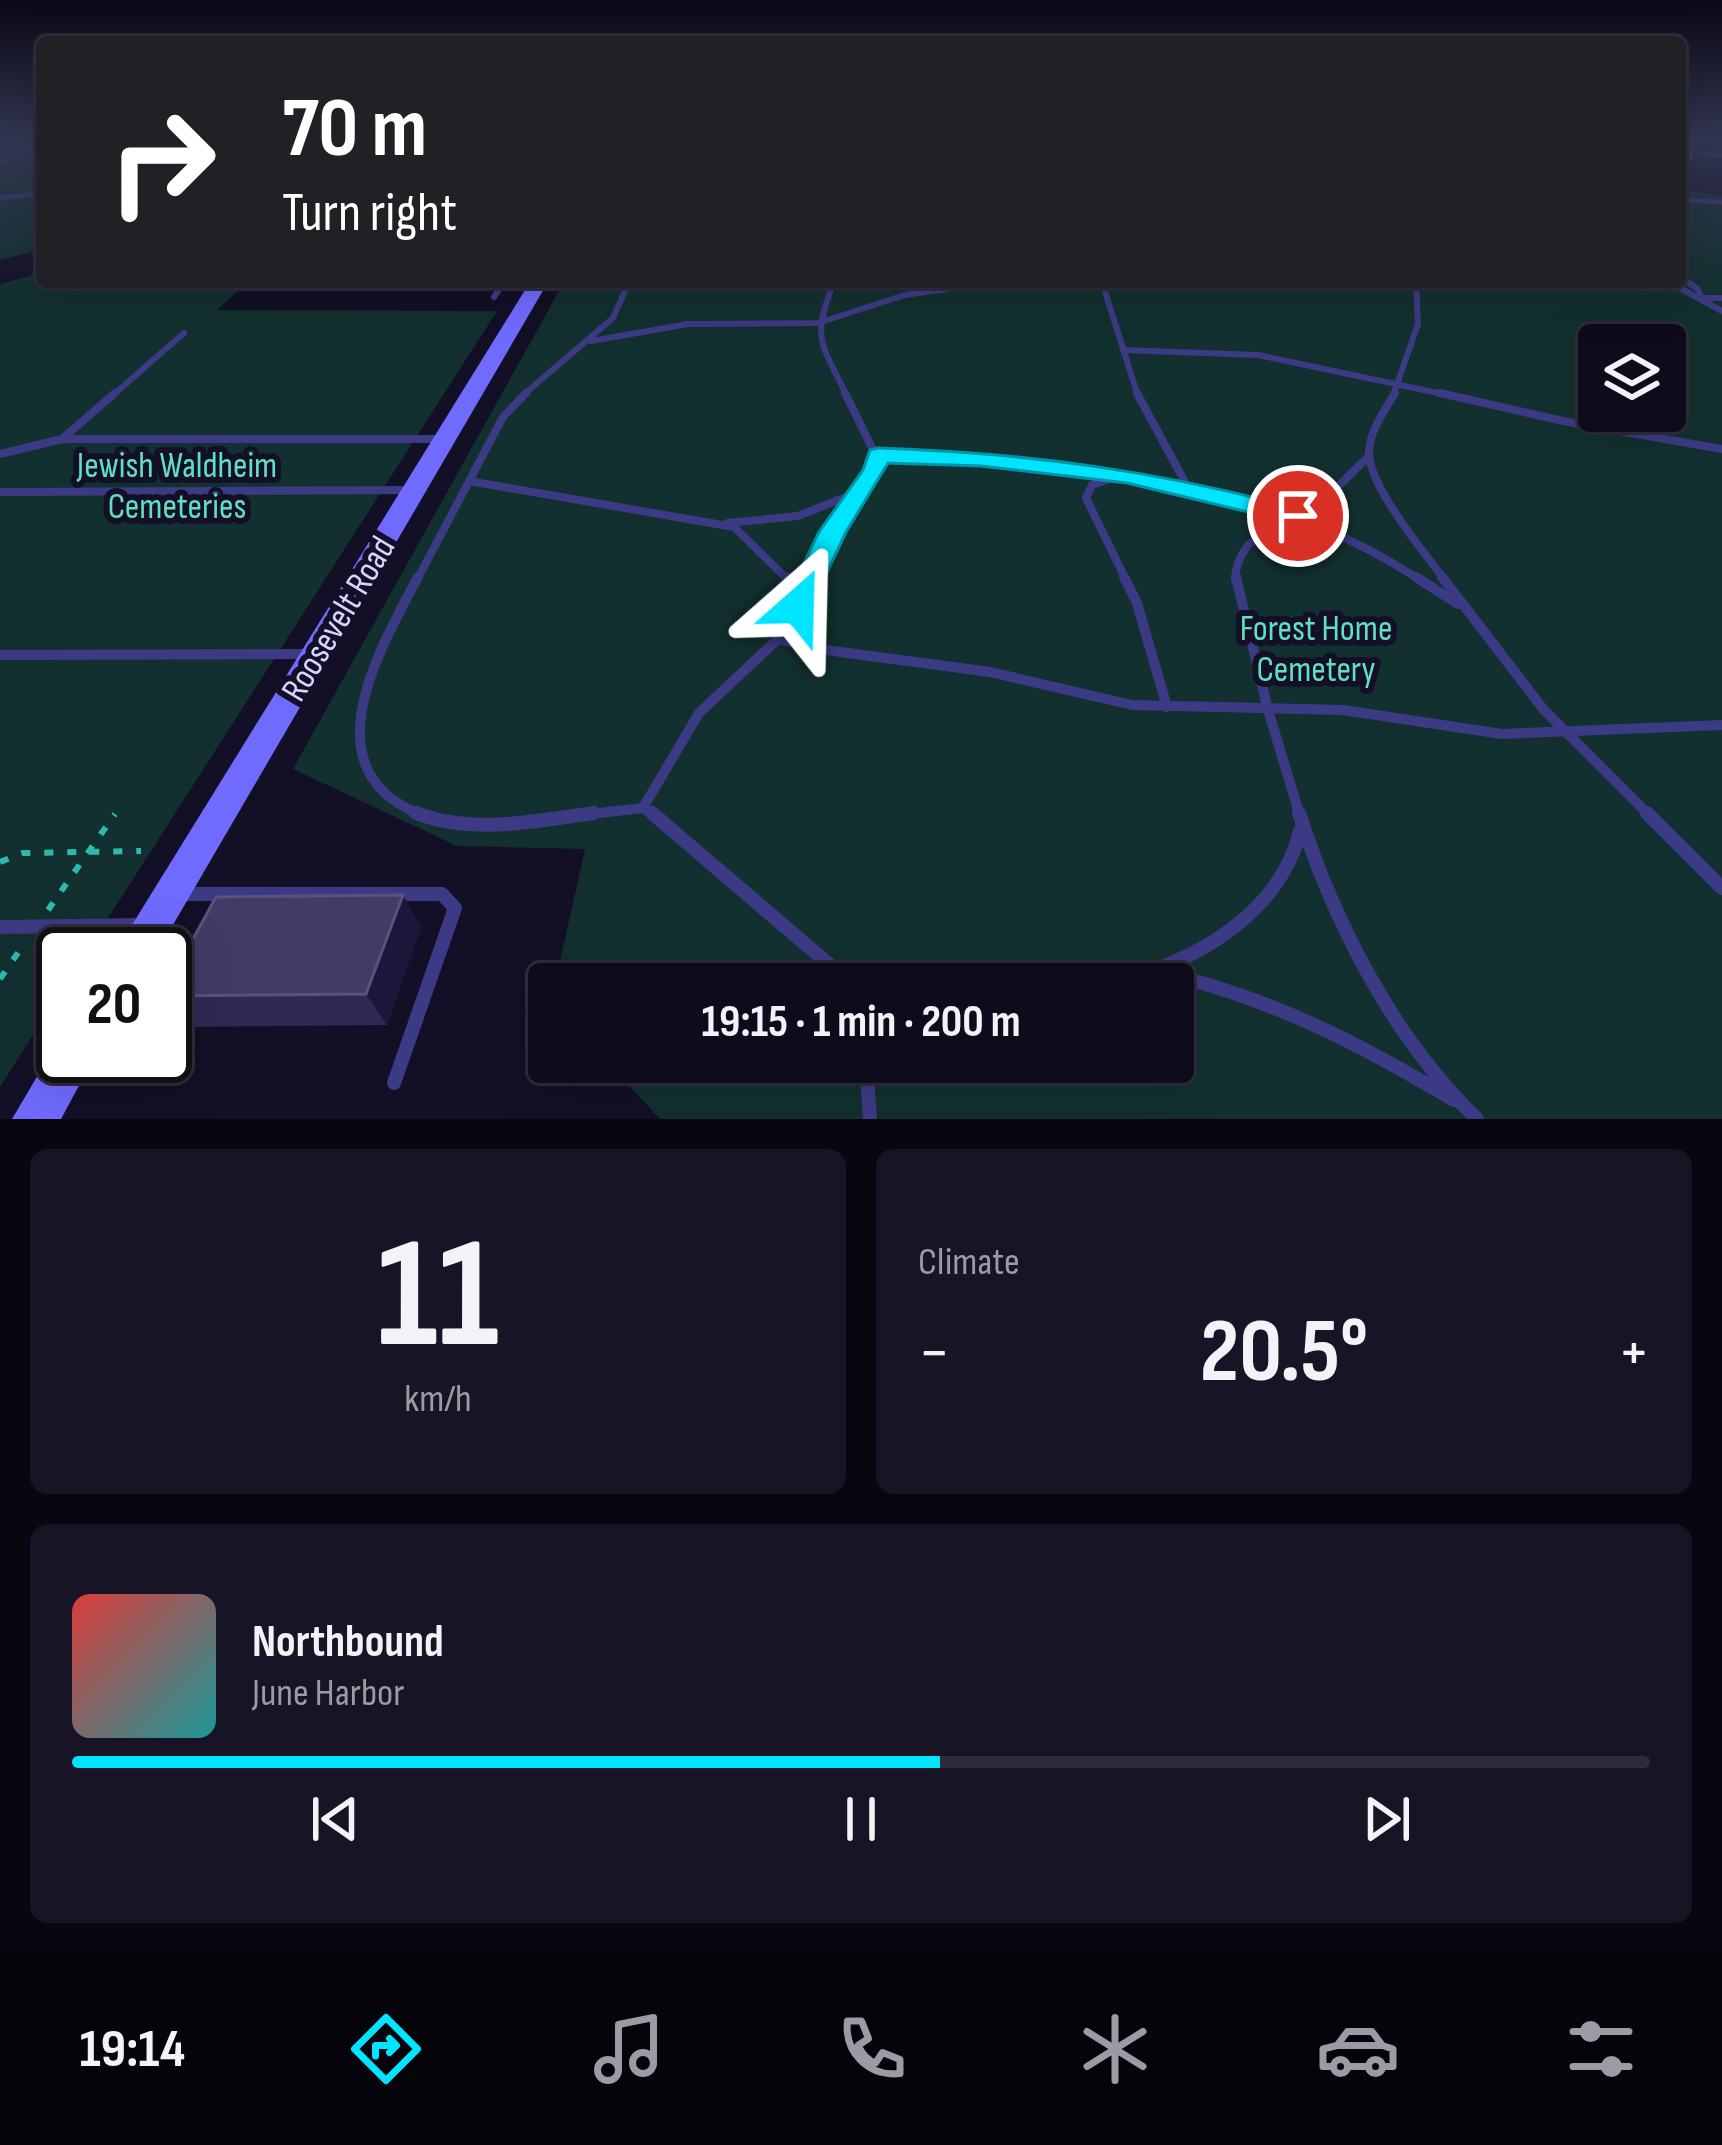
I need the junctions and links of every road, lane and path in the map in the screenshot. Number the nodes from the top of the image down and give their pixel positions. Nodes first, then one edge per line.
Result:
1 (36, 194) edge
2 (0, 198) edge
3 (1686, 200) edge
4 (1722, 202) edge
5 (1686, 281) edge
6 (500, 288) edge
7 (535, 288) edge
8 (628, 288) edge
9 (832, 288) edge
10 (952, 288) edge
11 (1104, 288) edge
12 (1416, 288) edge
13 (1682, 288) edge
14 (494, 297) dead end
15 (1701, 298) junction
16 (1722, 298) edge
17 (1722, 311) edge
18 (818, 323) junction
19 (184, 333) dead end
20 (586, 342) junction
21 (1123, 350) junction
22 (1400, 383) junction
23 (62, 439) junction
24 (444, 439) junction
25 (1722, 448) edge
26 (0, 454) edge
27 (878, 455) junction
28 (1369, 456) junction
29 (1127, 476) junction
30 (469, 482) junction
31 (1187, 486) junction
32 (413, 490) junction
33 (2, 492) edge
34 (858, 492) junction
35 (1298, 516) junction
36 (716, 523) junction
37 (798, 606) junction
38 (1463, 607) junction
39 (778, 639) junction
40 (315, 654) junction
41 (0, 656) edge
42 (1167, 707) junction
43 (1267, 708) junction
44 (1722, 725) edge
45 (1565, 732) junction
46 (643, 808) junction
47 (115, 814) dead end
48 (1300, 827) junction
49 (141, 851) dead end
50 (88, 852) junction
51 (0, 862) edge
52 (1722, 888) edge
53 (170, 894) junction
54 (152, 924) junction
55 (0, 927) edge
56 (36, 927) junction
57 (150, 927) edge
58 (828, 963) edge
59 (1172, 963) edge
60 (0, 979) edge
61 (1194, 979) edge
62 (57, 1083) edge
63 (394, 1083) dead end
64 (867, 1083) edge
65 (1460, 1104) junction
66 (35, 1119) edge
67 (870, 1119) edge
68 (1477, 1119) edge

1 - 2 lane
3 - 4 lane
5 - 15 lane
6 - 14 lane
7 - 24 main road, Roosevelt Road
8 - 20 lane
9 - 18 lane
10 - 18 lane
11 - 21 lane
12 - 22 lane
13 - 15 lane
15 - 16 lane
15 - 17 lane
18 - 20 lane
18 - 27 lane
19 - 23 lane
20 - 30 lane
21 - 22 lane
21 - 31 lane
22 - 25 lane
22 - 28 lane
23 - 24 lane
23 - 26 lane
24 - 32 main road, Roosevelt Road
27 - 29 lane
27 - 34 lane
28 - 35 lane
28 - 38 lane
29 - 31 lane
29 - 42 lane
30 - 36 lane
30 - 46 lane
31 - 35 lane
32 - 33 lane
32 - 40 main road, Roosevelt Road
34 - 36 lane
34 - 37 lane
35 - 38 lane
35 - 43 lane
36 - 37 lane
37 - 39 lane
38 - 45 lane
39 - 42 lane
39 - 46 lane
40 - 41 lane
40 - 53 main road, Roosevelt Road
42 - 43 lane
43 - 45 lane
43 - 48 lane
44 - 45 lane
45 - 52 lane
46 - 58 lane
47 - 50 path
48 - 59 lane
48 - 65 lane
49 - 50 path
50 - 51 path
50 - 56 path
53 - 54 main road, Roosevelt Road
53 - 63 lane
54 - 56 lane
54 - 57 main road, Roosevelt Road
55 - 56 lane
56 - 60 path
61 - 65 lane
62 - 66 main road
64 - 67 lane
65 - 68 lane

